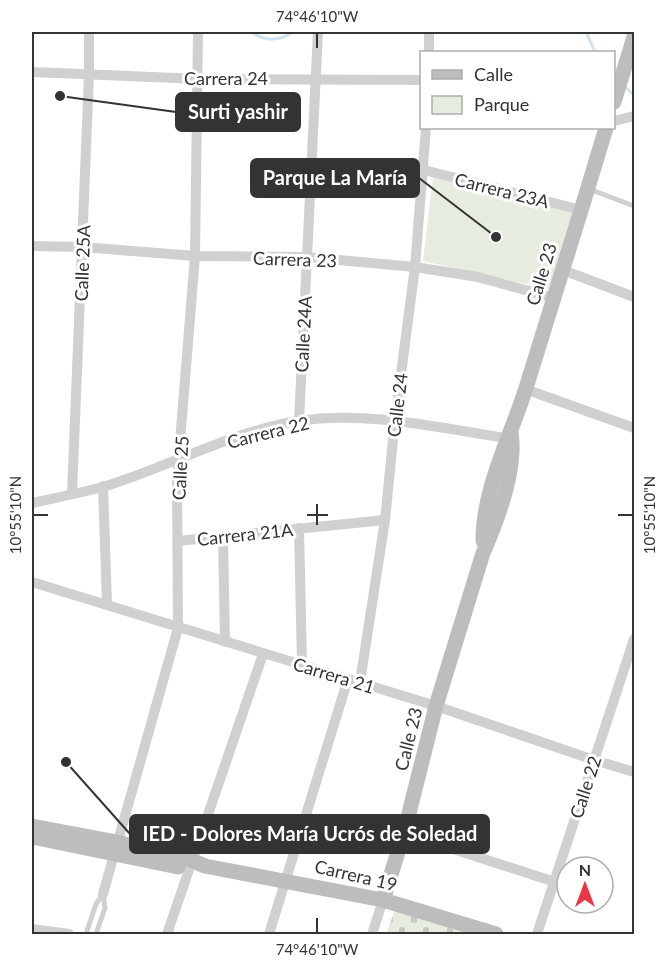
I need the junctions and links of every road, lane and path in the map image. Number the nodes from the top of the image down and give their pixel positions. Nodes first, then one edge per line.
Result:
1 (89, 32) edge
2 (198, 32) edge
3 (318, 32) edge
4 (429, 32) edge
5 (634, 39) edge
6 (429, 51) edge
7 (32, 72) edge
8 (89, 74) junction
9 (316, 78) junction
10 (199, 79) junction
11 (420, 80) edge
12 (615, 99) edge
13 (634, 116) edge
14 (615, 121) edge
15 (426, 129) edge
16 (606, 129) edge
17 (424, 170) junction
18 (588, 189) junction
19 (634, 206) edge
20 (581, 210) junction
21 (32, 246) edge
22 (82, 248) junction
23 (195, 256) junction
24 (306, 257) junction
25 (415, 267) junction
26 (563, 270) junction
27 (634, 297) edge
28 (554, 298) junction
29 (525, 389) junction
30 (395, 420) junction
31 (299, 421) junction
32 (634, 428) edge
33 (510, 436) junction
34 (179, 459) junction
35 (103, 486) junction
36 (72, 494) junction
37 (32, 503) edge
38 (385, 520) junction
39 (299, 528) junction
40 (223, 537) junction
41 (178, 541) junction
42 (32, 582) edge
43 (106, 604) junction
44 (178, 628) junction
45 (634, 639) edge
46 (225, 642) junction
47 (263, 654) junction
48 (302, 664) junction
49 (348, 679) junction
50 (360, 682) junction
51 (436, 706) junction
52 (594, 760) junction
53 (634, 772) edge
54 (32, 826) edge
55 (404, 833) junction
56 (32, 837) edge
57 (115, 848) junction
58 (564, 855) edge
59 (195, 865) junction
60 (286, 880) junction
61 (555, 882) joint
62 (103, 894) junction
63 (383, 900) junction
64 (32, 929) edge
65 (69, 934) edge
66 (86, 934) edge
67 (96, 934) edge
68 (167, 934) edge
69 (269, 934) edge
70 (372, 934) edge
71 (496, 934) edge
72 (537, 934) edge

1 - 8 street, Calle 25A
2 - 10 street, Calle 25
3 - 9 street, Calle 24A
4 - 6 street
5 - 12 street
7 - 8 street, Carrera 24
8 - 10 street, Carrera 24
8 - 22 street, Calle 25A
9 - 10 street, Carrera 24
9 - 11 street, Carrera 24
9 - 24 street, Calle 24A
10 - 23 street, Calle 25
13 - 14 street
15 - 17 street, Calle 24
16 - 18 street, Calle 23
17 - 20 street, Carrera 23A
17 - 25 street, Calle 24
18 - 19 lane
18 - 20 street, Calle 23
20 - 26 street, Calle 23
21 - 22 street, Carrera 23
22 - 23 street, Carrera 23
22 - 36 street, Calle 25A
23 - 24 street, Carrera 23
23 - 34 street, Calle 25
24 - 25 street, Carrera 23
24 - 31 street, Calle 24A
25 - 28 street, Carrera 23
25 - 30 street, Calle 24
26 - 27 street
26 - 28 street, Calle 23
28 - 29 street, Calle 23
29 - 32 street
29 - 33 street, Calle 23
30 - 31 street, Carrera 22
30 - 33 street, Carrera 22
30 - 38 street, Calle 24
31 - 34 street, Carrera 22
33 - 51 street, Calle 23
34 - 35 street, Carrera 22
34 - 41 street, Calle 25
35 - 36 street, Carrera 22
35 - 43 street
36 - 37 street, Carrera 22
38 - 39 street, Carrera 21A
38 - 50 street, Calle 24
39 - 40 street, Carrera 21A
39 - 48 street
40 - 41 street, Carrera 21A
40 - 46 street
41 - 44 street, Calle 25
42 - 43 street, Carrera 21
43 - 44 street, Carrera 21
44 - 46 street, Carrera 21
44 - 57 street, Calle 25
45 - 52 street, Calle 22
46 - 47 street, Carrera 21
47 - 48 street, Carrera 21
47 - 59 street
48 - 49 street, Carrera 21
49 - 50 street, Carrera 21
49 - 60 street
50 - 51 street, Carrera 21
51 - 52 street, Carrera 21
51 - 55 street, Calle 23
52 - 53 street, Carrera 21
52 - 58 street, Calle 22
54 - 57 street, Carrera 19
55 - 61 street
55 - 63 street, Calle 23
56 - 57 street, Carrera 19
57 - 59 street, Carrera 19
57 - 62 street, Calle 25
59 - 60 street, Carrera 19
59 - 68 street
60 - 63 street, Carrera 19
60 - 69 street
61 - 72 street, Calle 22
62 - 66 lane, Calle 25
62 - 67 lane, Calle 25
63 - 70 street, Calle 23
63 - 71 street, Carrera 19
64 - 65 street

